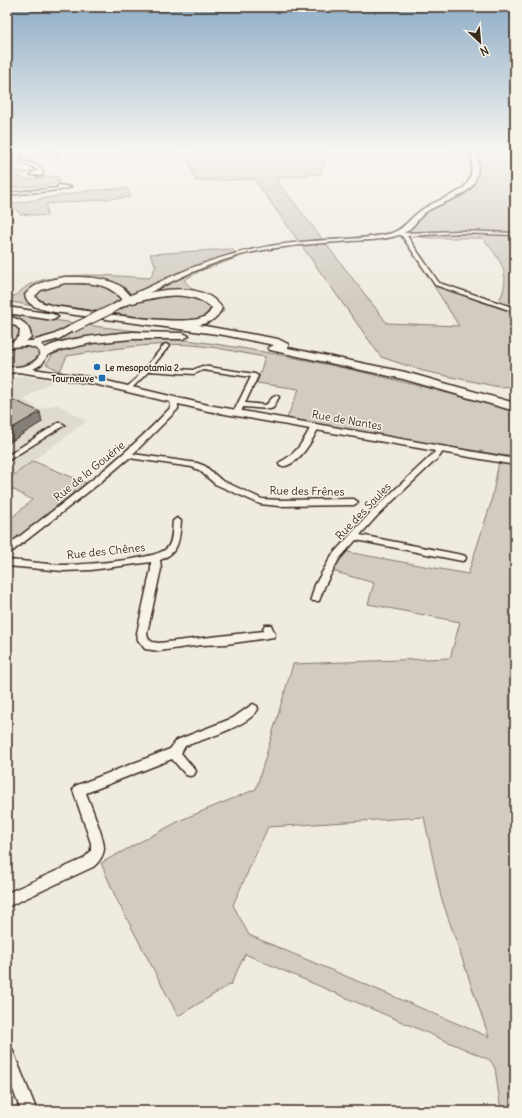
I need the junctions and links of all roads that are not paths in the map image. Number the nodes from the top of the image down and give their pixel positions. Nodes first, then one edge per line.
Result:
1 (447, 201) edge
2 (399, 234) junction
3 (515, 234) edge
4 (170, 280) junction
5 (184, 292) junction
6 (128, 301) junction
7 (7, 306) edge
8 (7, 310) edge
9 (515, 310) edge
10 (112, 313) junction
11 (7, 319) edge
12 (151, 322) junction
13 (56, 337) junction
14 (228, 340) junction
15 (18, 343) junction
16 (32, 344) junction
17 (7, 345) edge
18 (166, 346) dead end
19 (284, 346) junction
20 (43, 355) junction
21 (148, 369) junction
22 (7, 370) edge
23 (20, 370) junction
24 (68, 376) junction
25 (130, 388) junction
26 (276, 397) dead end
27 (174, 400) junction
28 (515, 402) edge
29 (515, 407) edge
30 (239, 409) junction
31 (61, 426) dead end
32 (315, 427) junction
33 (440, 448) junction
34 (128, 455) junction
35 (7, 459) edge
36 (515, 462) edge
37 (283, 464) dead end
38 (354, 502) dead end
39 (177, 521) dead end
40 (354, 536) junction
41 (7, 551) edge
42 (155, 558) junction
43 (462, 558) dead end
44 (7, 563) edge
45 (316, 599) dead end
46 (268, 628) dead end
47 (253, 709) dead end
48 (174, 753) junction
49 (190, 771) dead end
50 (7, 900) edge
51 (7, 1054) edge
52 (29, 1111) edge

1 - 2 street
2 - 3 street
2 - 4 street
2 - 9 street
4 - 5 highway
4 - 6 street
5 - 6 highway
5 - 12 highway
6 - 10 street
6 - 10 highway
7 - 10 highway
7 - 19 highway
8 - 14 highway
10 - 12 highway
10 - 13 street, bridge
11 - 15 highway
12 - 19 highway
13 - 16 street
13 - 20 street
14 - 20 highway
14 - 29 highway
15 - 16 street
15 - 17 street
16 - 20 street
18 - 21 street
19 - 28 highway
20 - 23 street
20 - 24 street
21 - 25 street
21 - 30 street
22 - 23 street
23 - 24 street
24 - 25 street, Rue de Nantes
25 - 27 street, Rue de Nantes
26 - 30 street
27 - 30 street, Rue de Nantes
27 - 34 street, Rue de la Gouérie
30 - 32 street, Rue de Nantes
31 - 35 street
32 - 33 street, Rue de Nantes
32 - 37 street
33 - 36 street, Rue de Nantes
33 - 40 street, Rue des Saules
34 - 38 street, Rue des Frênes
34 - 41 street, Rue de la Gouérie
39 - 42 street
40 - 43 street
40 - 45 street, Rue des Saules
42 - 44 street, Rue des Chênes
42 - 46 street, Rue des Chênes
47 - 48 street
48 - 49 street
48 - 50 street
51 - 52 street

